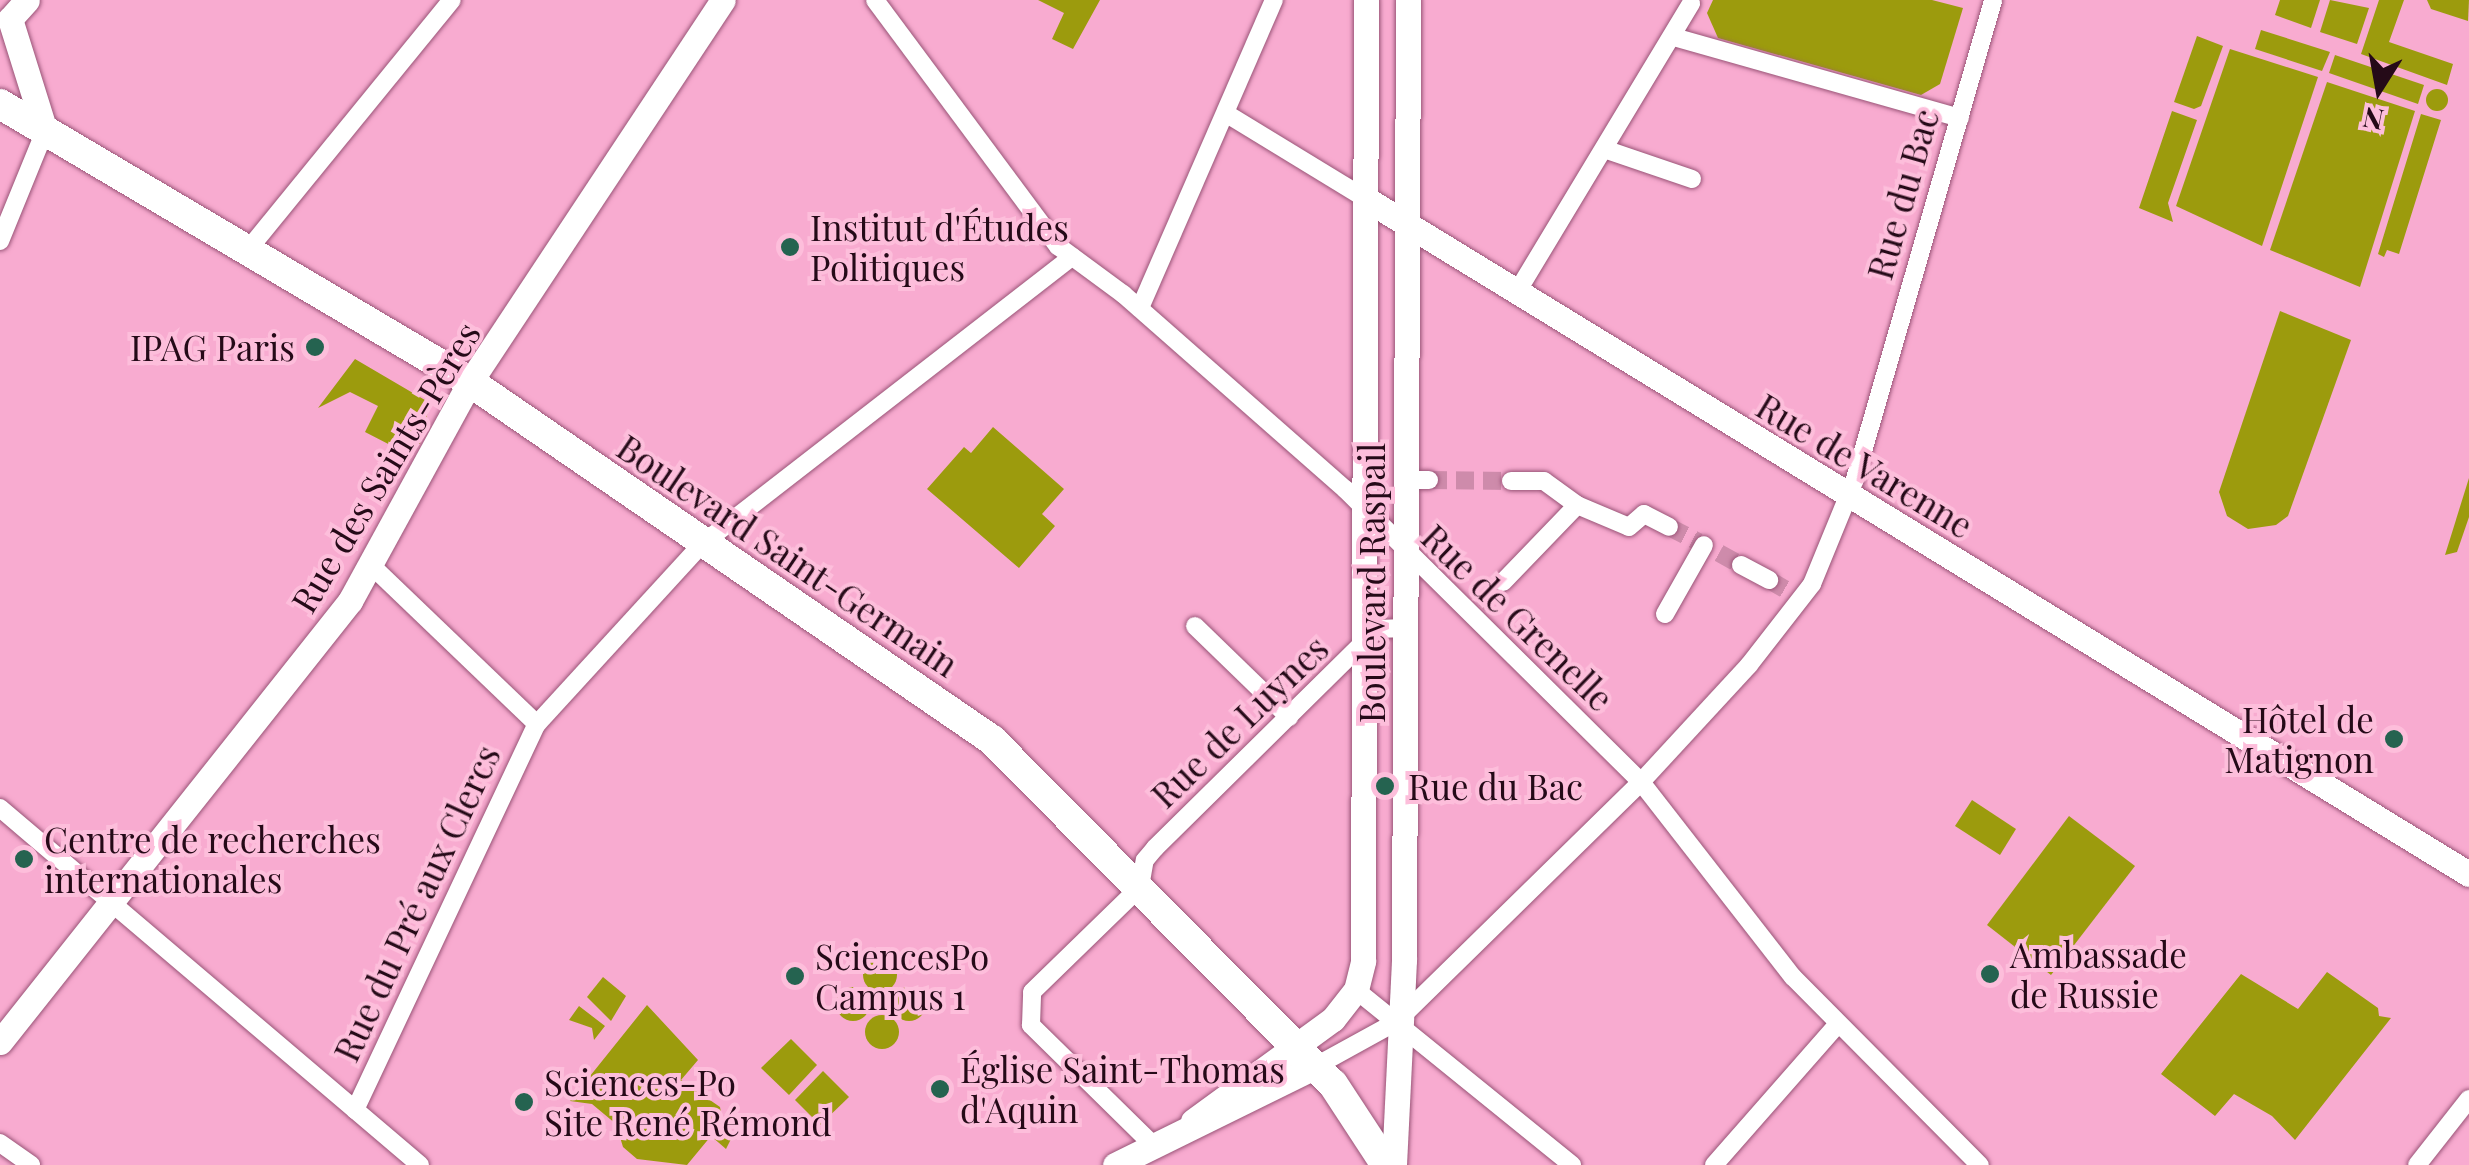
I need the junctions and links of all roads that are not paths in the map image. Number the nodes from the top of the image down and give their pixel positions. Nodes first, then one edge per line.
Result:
1 (452, 0) edge
2 (723, 0) edge
3 (876, 0) edge
4 (1274, 0) edge
5 (1366, 0) edge
6 (1408, 0) edge
7 (1993, 0) edge
8 (1691, 3) dead end
9 (12, 13) edge
10 (1674, 38) junction
11 (0, 104) edge
12 (1227, 114) junction
13 (1960, 118) junction
14 (44, 132) junction
15 (1604, 148) junction
16 (1692, 178) dead end
17 (1366, 200) junction
18 (1406, 224) junction
19 (0, 242) edge
20 (247, 251) junction
21 (1072, 258) junction
22 (1516, 292) junction
23 (1140, 308) junction
24 (470, 382) junction
25 (1511, 481) tunnel mouth
26 (1849, 497) junction
27 (1577, 505) junction
28 (1364, 514) junction
29 (1668, 527) tunnel mouth
30 (703, 543) junction
31 (1707, 546) dead end
32 (1408, 554) junction
33 (1741, 565) tunnel mouth
34 (373, 567) junction
35 (1769, 580) tunnel mouth
36 (1504, 582) tunnel mouth
37 (1664, 614) dead end
38 (1194, 626) dead end
39 (1406, 628) junction
40 (1364, 644) junction
41 (1290, 718) junction
42 (536, 724) junction
43 (1641, 782) junction
44 (0, 808) edge
45 (2469, 874) edge
46 (1140, 887) junction
47 (115, 903) junction
48 (1356, 990) junction
49 (1396, 1022) junction
50 (1838, 1024) junction
51 (0, 1042) edge
52 (1306, 1056) junction
53 (2469, 1099) edge
54 (355, 1110) junction
55 (0, 1143) edge
56 (1152, 1144) junction
57 (32, 1165) edge
58 (420, 1165) edge
59 (1116, 1165) edge
60 (1386, 1165) edge
61 (1394, 1165) edge
62 (1572, 1165) edge
63 (1714, 1165) edge
64 (1980, 1165) edge
65 (2418, 1165) edge

1 - 20 street
2 - 24 main road, Rue des Saints-Pères
3 - 21 street, Rue de Grenelle
4 - 12 street
5 - 17 main road, Boulevard Raspail
6 - 18 main road, Boulevard Raspail
7 - 13 street, Rue du Bac
8 - 10 street
9 - 14 main road
10 - 13 street
10 - 15 street
11 - 14 main road, Boulevard Saint-Germain
12 - 17 street, Rue de Varenne
12 - 23 street
13 - 26 street, Rue du Bac
14 - 19 street
14 - 20 main road, Boulevard Saint-Germain
15 - 16 street
15 - 22 street
17 - 18 main road, Rue de Varenne
17 - 28 main road, Boulevard Raspail
18 - 22 main road, Rue de Varenne
18 - 32 main road, Boulevard Raspail
20 - 24 main road, Boulevard Saint-Germain
21 - 23 street, Rue de Grenelle
21 - 30 street, Rue du Pré aux Clercs
22 - 26 main road, Rue de Varenne
23 - 28 street, Rue de Grenelle
24 - 30 main road, Boulevard Saint-Germain
24 - 34 main road, Rue des Saints-Pères
25 - 27 street
26 - 43 street, Rue du Bac
26 - 45 main road, Rue de Varenne
27 - 29 street
27 - 36 street
28 - 32 street, Rue de Grenelle
28 - 40 main road, Boulevard Raspail
30 - 42 street, Rue du Pré aux Clercs
30 - 46 main road, Boulevard Saint-Germain
31 - 37 street
32 - 39 main road, Boulevard Raspail
32 - 43 street, Rue de Grenelle
33 - 35 street
34 - 42 street
34 - 47 main road, Rue des Saints-Pères
38 - 41 street
39 - 40 street, Rue de Luynes
39 - 49 main road, Boulevard Raspail
40 - 41 street, Rue de Luynes
40 - 48 main road, Boulevard Raspail
41 - 46 street, Rue de Luynes
42 - 54 street, Rue du Pré aux Clercs
43 - 49 street, Rue du Bac
43 - 50 street, Rue de Grenelle
44 - 47 street
46 - 52 main road, Boulevard Saint-Germain
46 - 56 street, Rue de Luynes
47 - 51 main road, Rue des Saints-Pères
47 - 54 street
48 - 49 street
48 - 52 main road
49 - 52 street, Rue du Bac
49 - 61 main road, Boulevard Raspail
49 - 62 street
50 - 63 street
50 - 64 street, Rue de Grenelle
52 - 56 main road, Rue du Bac
52 - 60 main road, Boulevard Saint-Germain
53 - 65 street
54 - 58 street
55 - 57 street
56 - 59 main road, Rue du Bac

